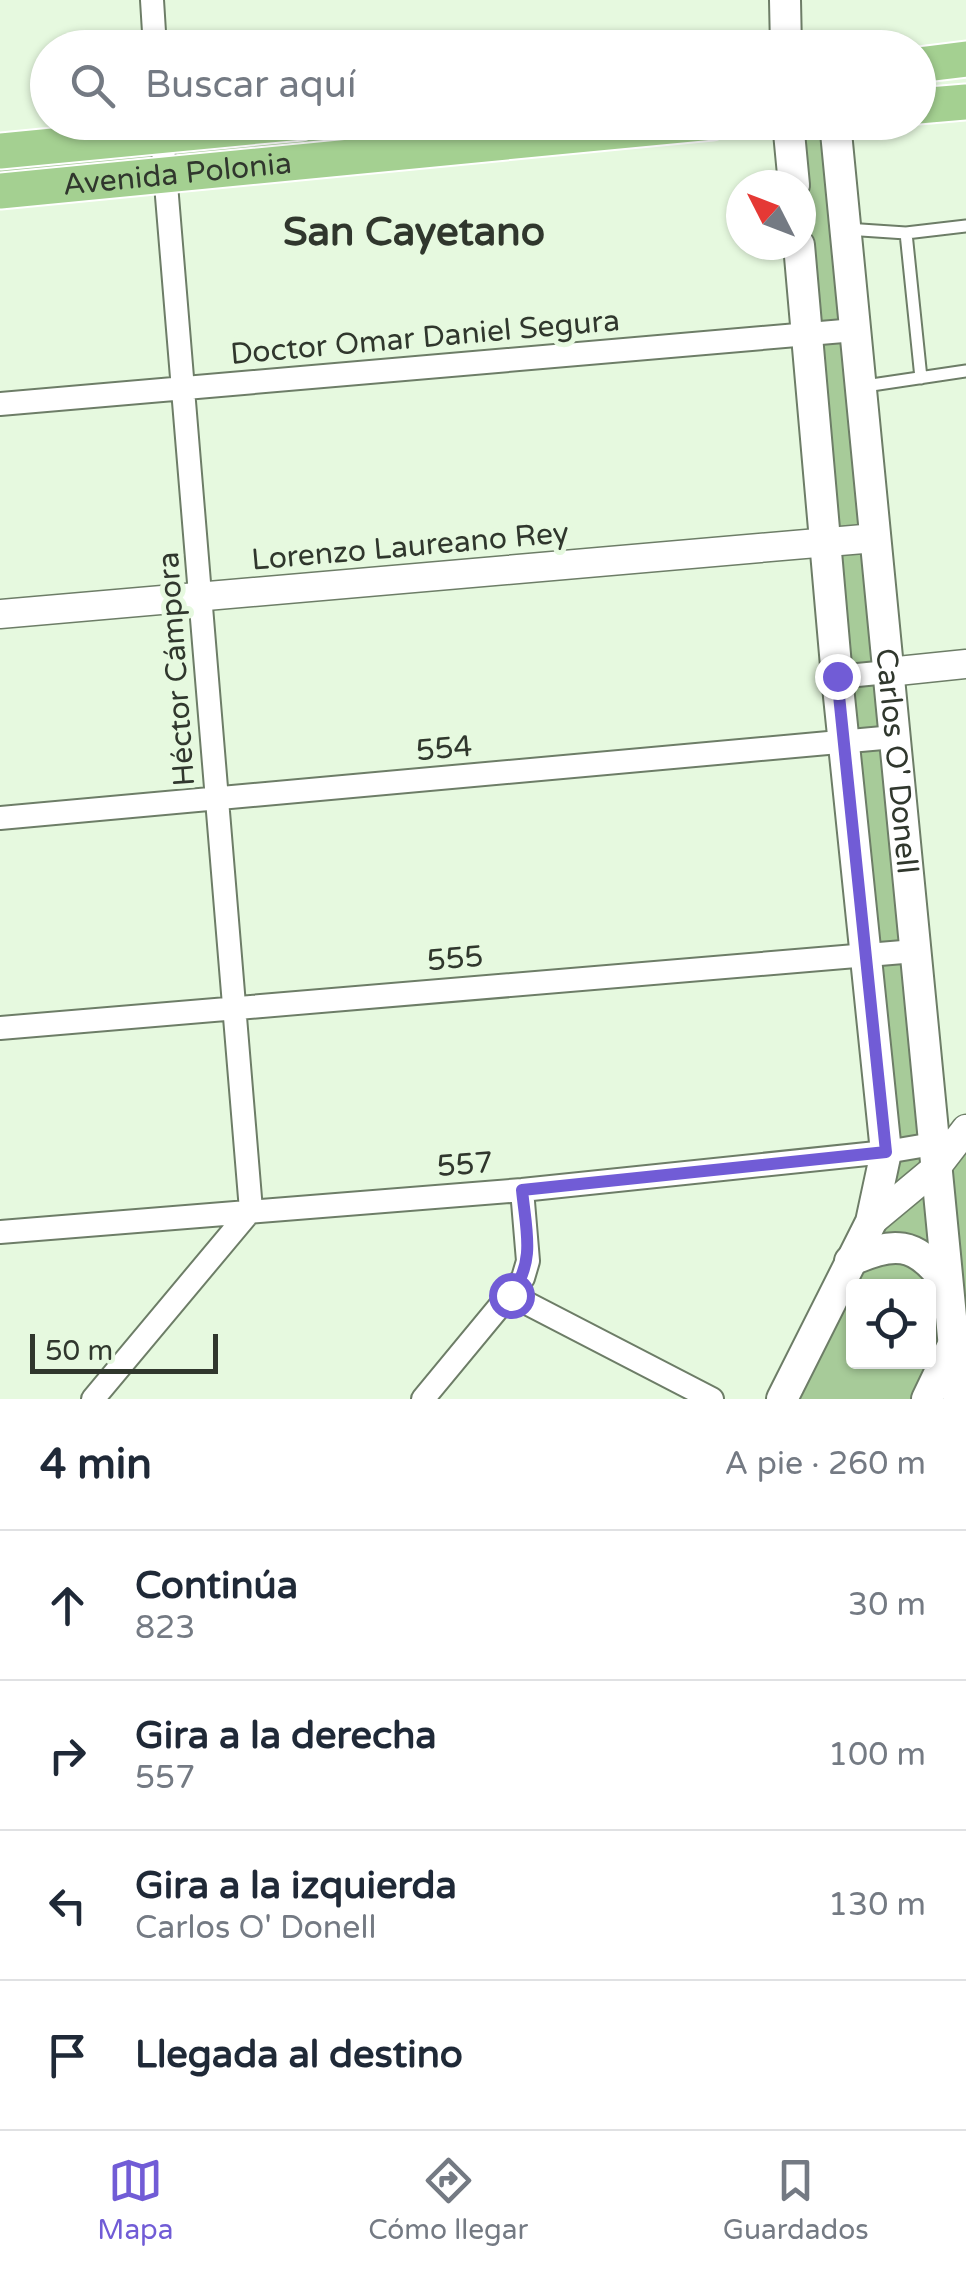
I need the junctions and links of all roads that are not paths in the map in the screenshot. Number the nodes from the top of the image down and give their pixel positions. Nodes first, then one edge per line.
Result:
1 (152, 0) edge
2 (154, 30) edge
3 (966, 59) edge
4 (936, 62) edge
5 (966, 102) edge
6 (936, 104) edge
7 (81, 140) edge
8 (163, 140) edge
9 (523, 140) edge
10 (790, 140) edge
11 (837, 140) edge
12 (0, 151) edge
13 (793, 170) edge
14 (166, 174) junction
15 (0, 191) edge
16 (966, 226) edge
17 (845, 228) junction
18 (906, 233) junction
19 (800, 260) edge
20 (855, 330) junction
21 (806, 333) junction
22 (966, 371) edge
23 (921, 378) junction
24 (860, 386) junction
25 (184, 388) junction
26 (0, 404) edge
27 (875, 538) junction
28 (825, 542) junction
29 (200, 596) junction
30 (0, 614) edge
31 (966, 664) edge
32 (888, 672) junction
33 (837, 676) junction
34 (894, 737) junction
35 (844, 740) junction
36 (216, 799) junction
37 (0, 818) edge
38 (915, 950) junction
39 (866, 953) junction
40 (234, 1008) junction
41 (0, 1028) edge
42 (966, 1129) edge
43 (886, 1152) junction
44 (934, 1156) junction
45 (522, 1190) junction
46 (251, 1210) junction
47 (871, 1222) junction
48 (0, 1232) edge
49 (850, 1262) junction
50 (956, 1280) edge
51 (511, 1295) junction
52 (966, 1318) edge
53 (952, 1347) junction
54 (93, 1399) edge
55 (422, 1399) edge
56 (712, 1399) edge
57 (782, 1399) edge
58 (927, 1399) edge
59 (959, 1399) edge

1 - 2 street
3 - 4 main road
5 - 6 main road
7 - 12 main road, Avenida Polonia
8 - 14 street, Héctor Cámpora
9 - 14 main road, Avenida Polonia
10 - 13 main road
11 - 17 main road, Carlos O' Donell
14 - 15 main road, Avenida Polonia
14 - 25 street, Héctor Cámpora
16 - 18 lane
17 - 18 lane
17 - 20 main road, Carlos O' Donell
18 - 23 lane
19 - 21 main road, Carlos O' Donell
20 - 21 street, Doctor Omar Daniel Segura
20 - 24 main road, Carlos O' Donell
21 - 25 street, Doctor Omar Daniel Segura
21 - 28 main road, Carlos O' Donell
22 - 23 lane
23 - 24 lane
24 - 27 main road, Carlos O' Donell
25 - 26 street, Doctor Omar Daniel Segura
25 - 29 street, Héctor Cámpora
27 - 28 street, Lorenzo Laureano Rey
27 - 32 main road, Carlos O' Donell
28 - 29 street, Lorenzo Laureano Rey
28 - 33 main road, Carlos O' Donell
29 - 30 street, Lorenzo Laureano Rey
29 - 36 street, Héctor Cámpora
31 - 32 street
32 - 33 street
32 - 34 main road, Carlos O' Donell
33 - 35 main road, Carlos O' Donell
34 - 35 street, 554
34 - 38 main road, Carlos O' Donell
35 - 36 street, 554
35 - 39 main road, Carlos O' Donell
36 - 37 street, 554
36 - 40 street, Héctor Cámpora
38 - 39 street, 555
38 - 44 main road, Carlos O' Donell
39 - 40 street, 555
39 - 43 main road, Carlos O' Donell
40 - 41 street, 555
40 - 46 street, Héctor Cámpora
42 - 44 street
43 - 44 street, 557
43 - 45 street, 557
43 - 47 main road, Carlos O' Donell
44 - 47 street
44 - 50 main road, Carlos O' Donell
45 - 46 street, 557
45 - 51 street
46 - 48 street, 557
46 - 54 street
47 - 49 main road, Carlos O' Donell
49 - 50 main road
49 - 57 main road, Carlos O' Donell
50 - 53 main road, Carlos O' Donell
51 - 55 street
51 - 56 street
52 - 53 street
53 - 58 main road
53 - 59 main road, Carlos O' Donell

